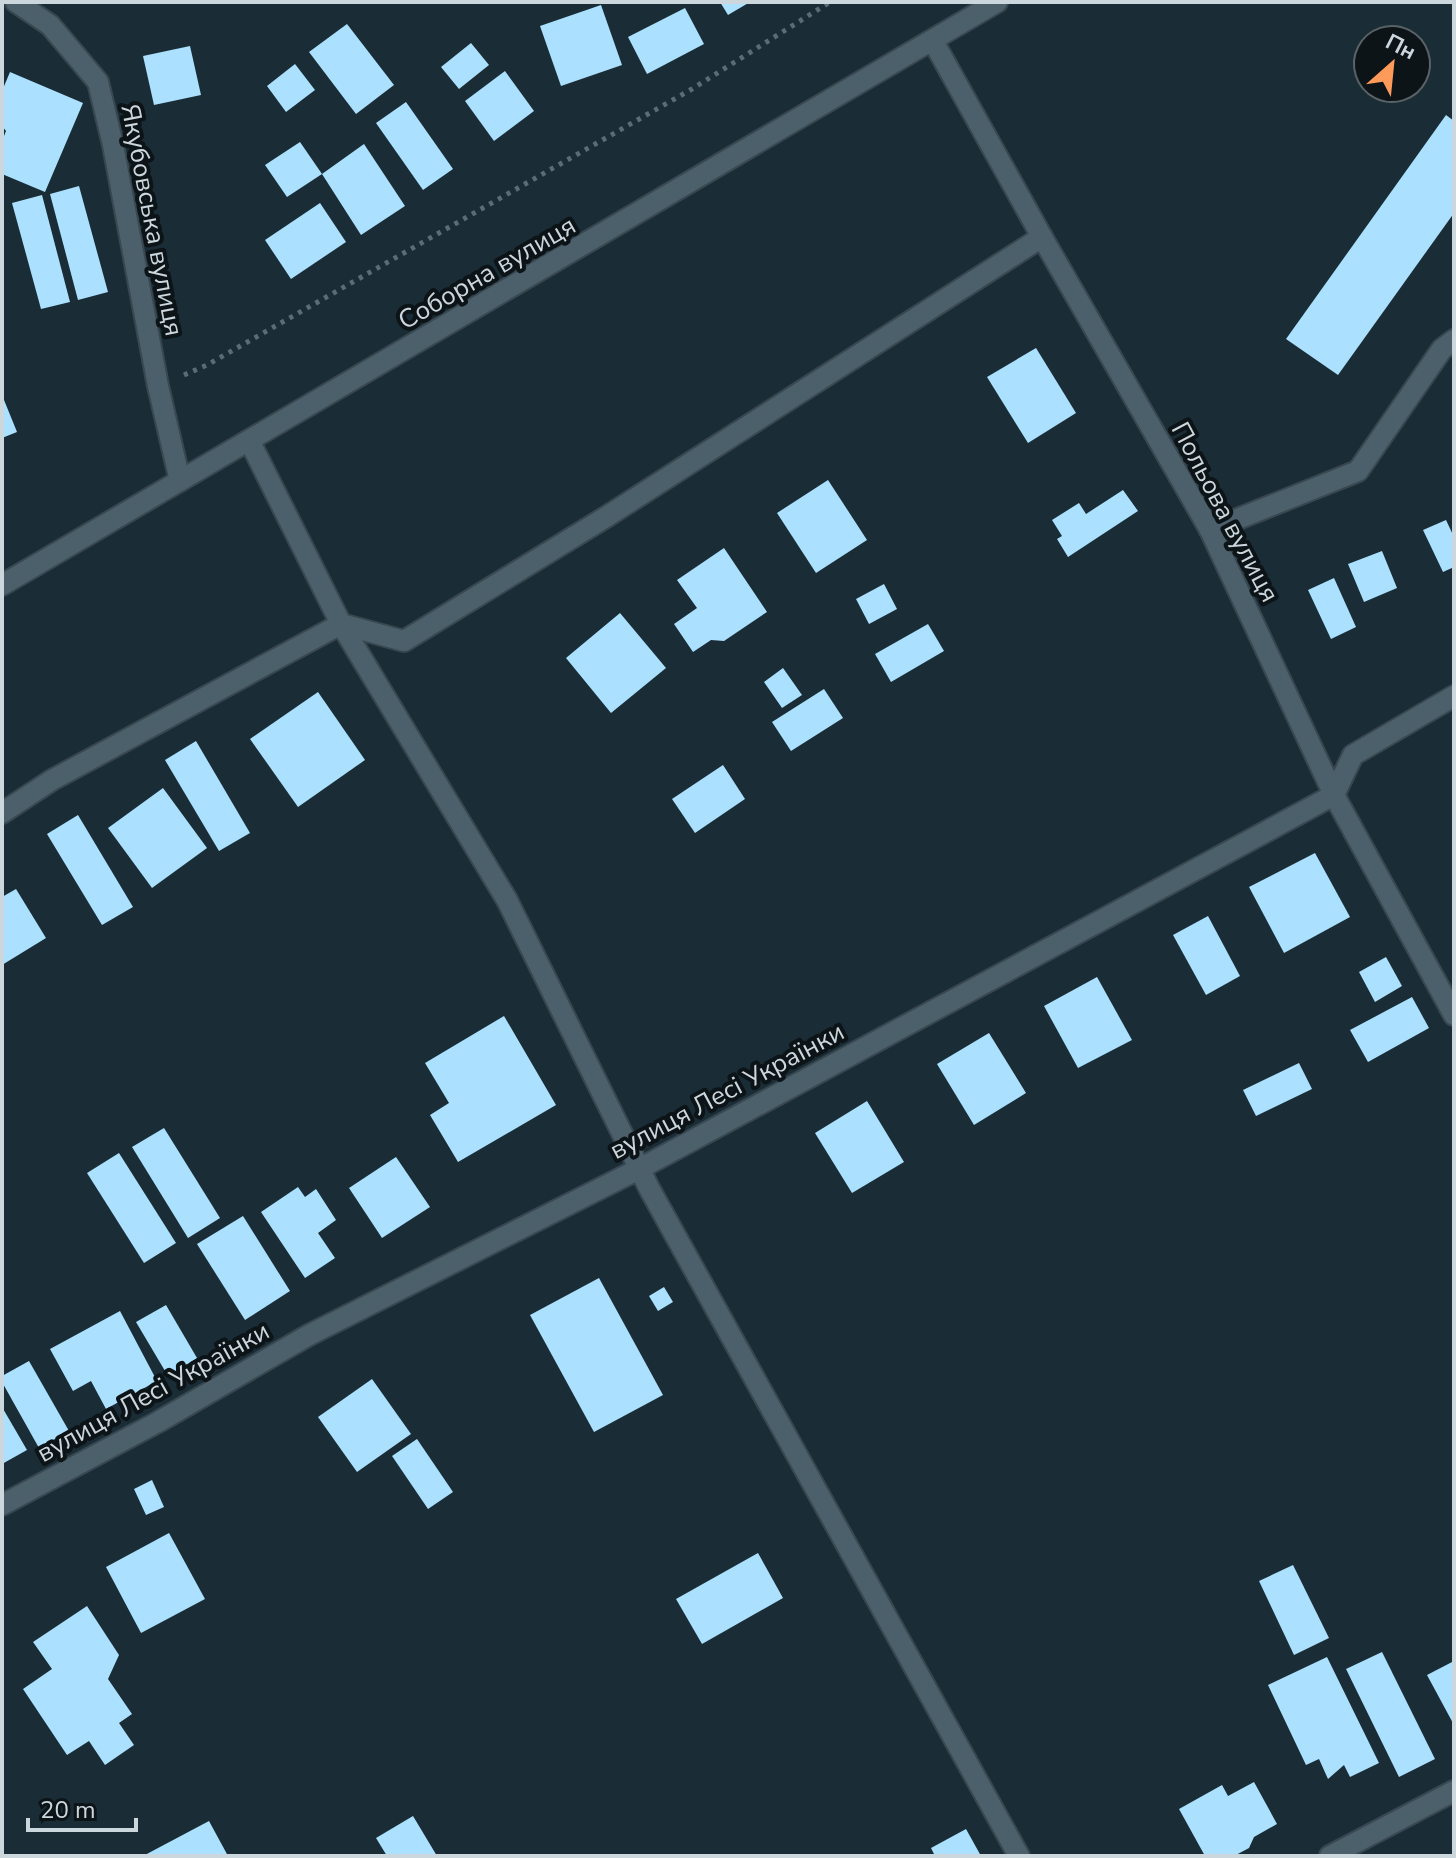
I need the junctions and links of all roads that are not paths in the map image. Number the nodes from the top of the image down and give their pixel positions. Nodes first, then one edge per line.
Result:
1 (16, 2) edge
2 (997, 2) edge
3 (933, 41) junction
4 (1042, 237) junction
5 (1454, 340) edge
6 (250, 442) junction
7 (180, 481) junction
8 (1210, 530) junction
9 (2, 585) edge
10 (341, 624) junction
11 (1454, 696) edge
12 (1334, 795) junction
13 (2, 813) edge
14 (1454, 1015) edge
15 (639, 1169) junction
16 (2, 1505) edge
17 (1454, 1791) edge
18 (1019, 1856) edge
19 (1330, 1856) edge

1 - 7 street, Якубовська вулиця
2 - 3 street, Соборна вулиця
3 - 4 street, Польова вулиця
3 - 6 street, Соборна вулиця
4 - 8 street, Польова вулиця
4 - 10 street
5 - 8 street
6 - 7 street, Соборна вулиця
6 - 10 street
7 - 9 street, Соборна вулиця
8 - 12 street, Польова вулиця
10 - 13 street
10 - 15 street
11 - 12 street
12 - 14 street, Польова вулиця
12 - 15 street, вулиця Лесі Українки
15 - 16 street, вулиця Лесі Українки
15 - 18 street
17 - 19 street

